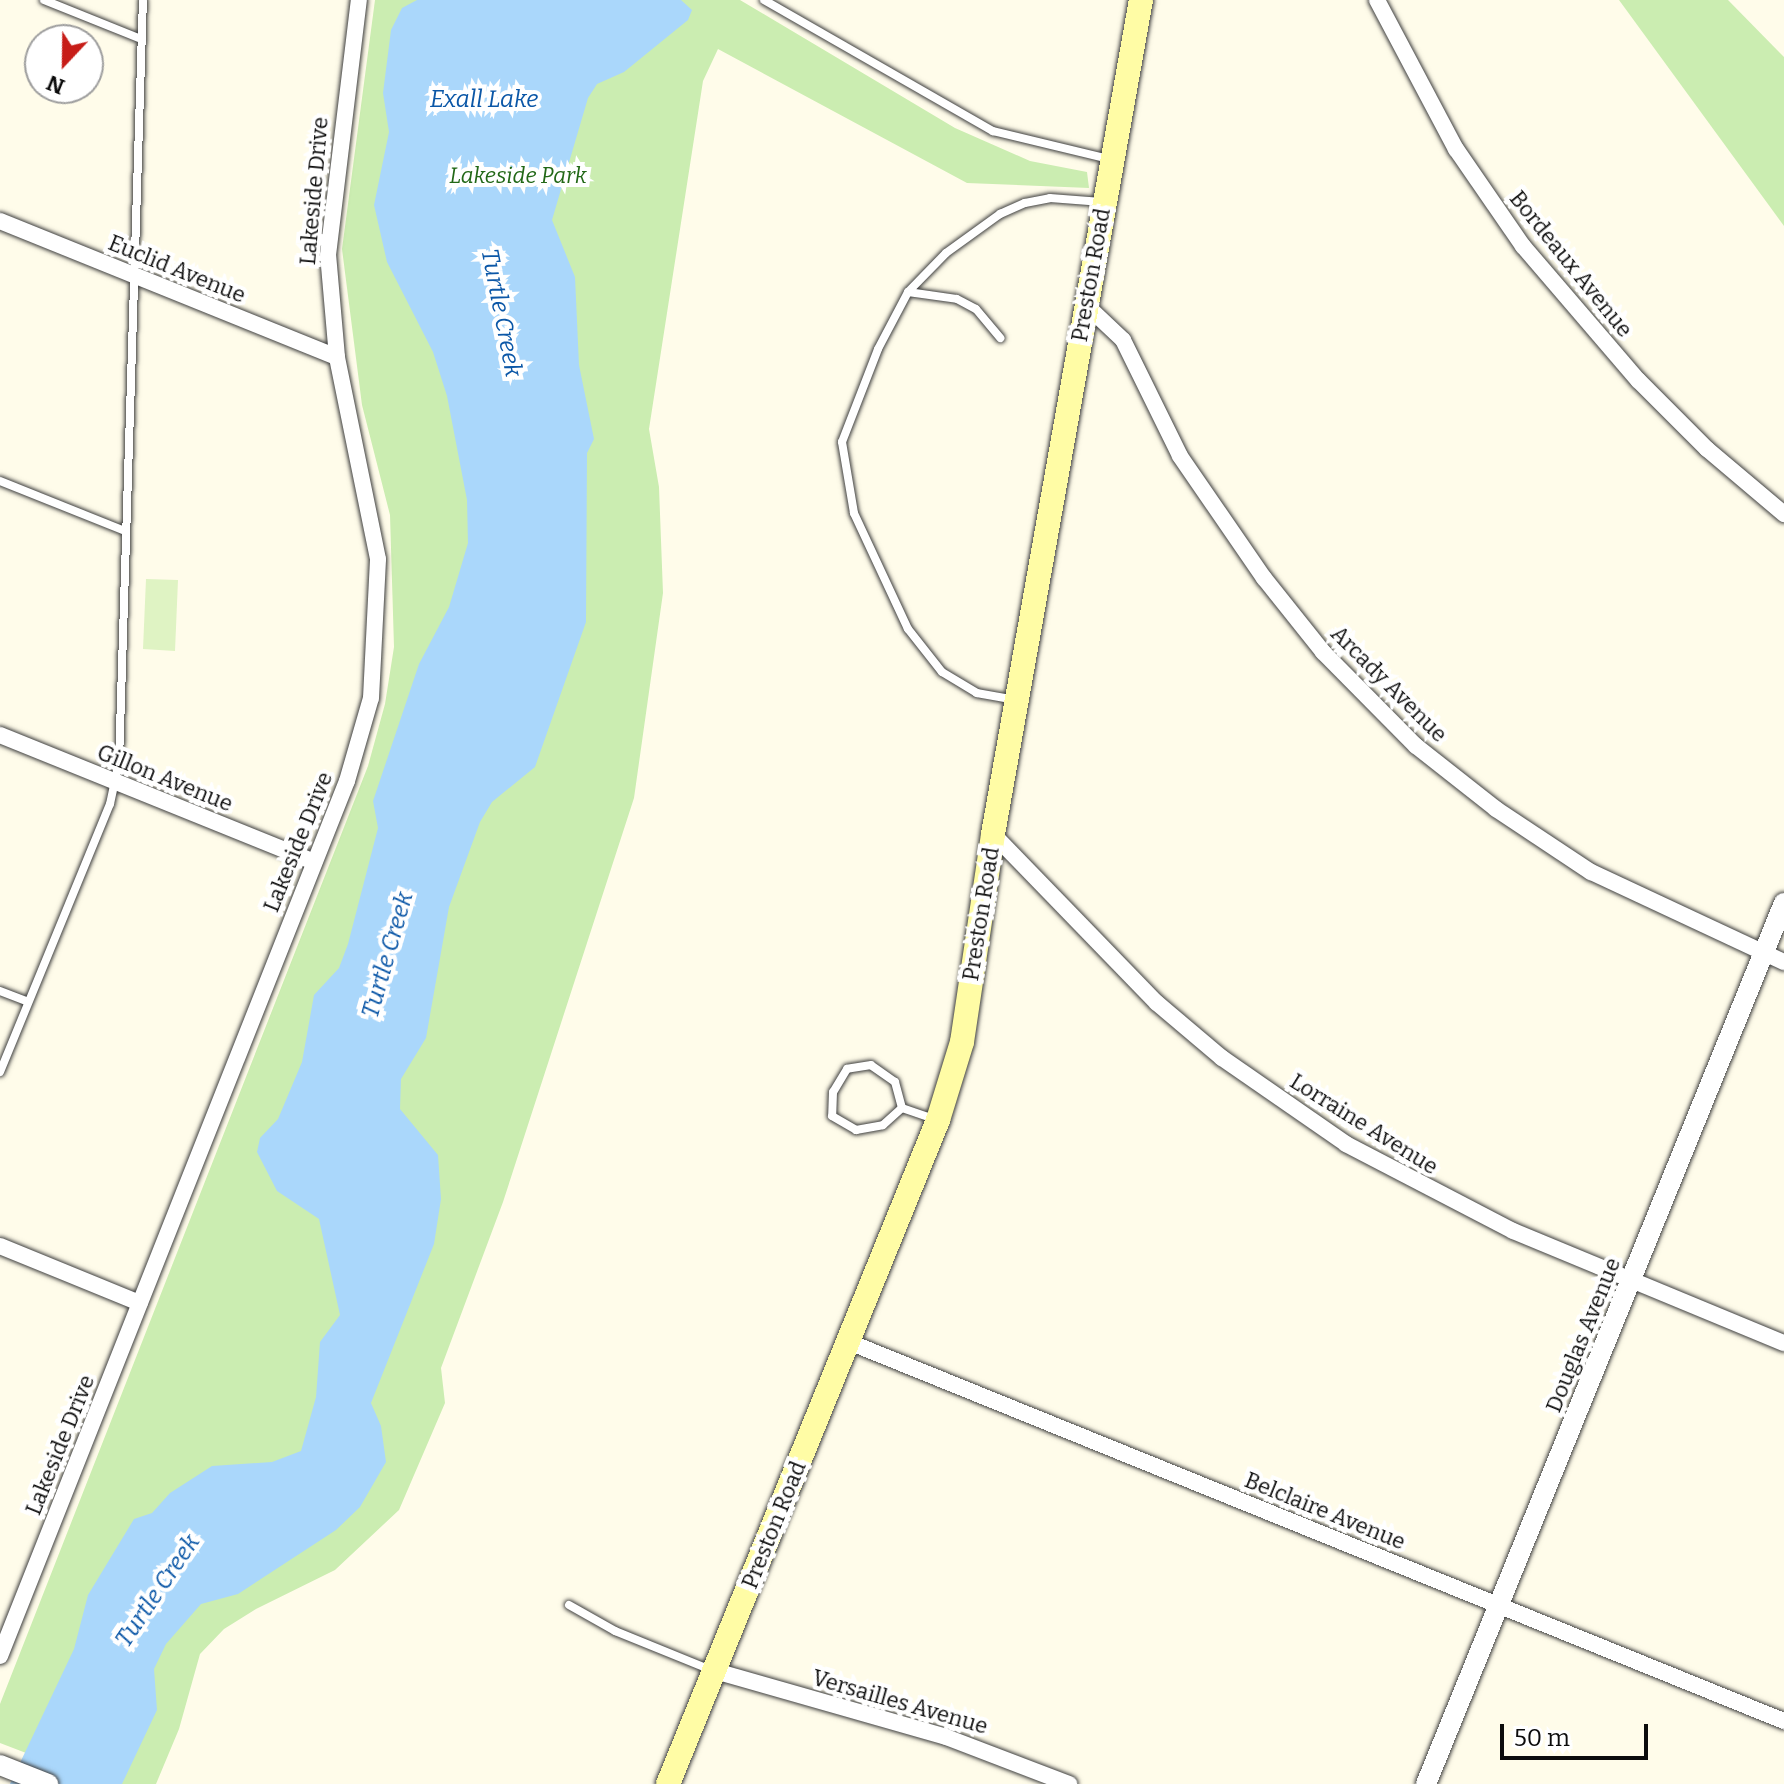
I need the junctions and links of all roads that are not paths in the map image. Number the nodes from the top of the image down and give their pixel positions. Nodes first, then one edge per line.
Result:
1 (44, 0) edge
2 (143, 0) edge
3 (359, 0) edge
4 (764, 0) edge
5 (1141, 0) edge
6 (1377, 0) edge
7 (141, 39) junction
8 (1112, 160) junction
9 (1104, 202) junction
10 (0, 221) edge
11 (136, 276) junction
12 (908, 292) junction
13 (1086, 305) junction
14 (1000, 338) dead end
15 (337, 357) junction
16 (0, 481) edge
17 (1784, 514) edge
18 (125, 531) junction
19 (1017, 700) junction
20 (0, 735) edge
21 (116, 782) junction
22 (993, 834) junction
23 (314, 862) junction
24 (1784, 903) edge
25 (1764, 954) junction
26 (1784, 962) edge
27 (0, 991) edge
28 (28, 1002) junction
29 (0, 1072) edge
30 (902, 1108) junction
31 (938, 1120) junction
32 (0, 1246) edge
33 (1631, 1281) junction
34 (140, 1303) junction
35 (849, 1342) junction
36 (1784, 1343) edge
37 (569, 1605) dead end
38 (1499, 1606) junction
39 (0, 1656) edge
40 (715, 1671) junction
41 (1784, 1721) edge
42 (0, 1765) edge
43 (48, 1784) edge
44 (668, 1784) edge
45 (1069, 1784) edge
46 (1426, 1784) edge

1 - 7 lane
2 - 7 lane
3 - 15 street, Lakeside Drive
4 - 8 lane
5 - 8 main road, Preston Road
6 - 17 street, Bordeaux Avenue
7 - 11 lane
8 - 9 main road, Preston Road
9 - 12 lane
9 - 13 main road, Preston Road
10 - 11 street, Euclid Avenue
11 - 15 street, Euclid Avenue
11 - 18 lane
12 - 14 lane
12 - 19 lane
13 - 19 main road, Preston Road
13 - 25 street, Arcady Avenue
15 - 23 street, Lakeside Drive
16 - 18 lane
18 - 21 lane
19 - 22 main road, Preston Road
20 - 21 street, Gillon Avenue
21 - 23 street, Gillon Avenue
21 - 28 lane
22 - 31 main road, Preston Road
22 - 33 street, Lorraine Avenue
23 - 34 street, Lakeside Drive
24 - 25 street, Douglas Avenue
25 - 26 street, Arcady Avenue
25 - 33 street, Douglas Avenue
27 - 28 lane
28 - 29 lane
30 - 30 lane
30 - 31 lane
31 - 35 main road, Preston Road
32 - 34 street
33 - 36 street, Lorraine Avenue
33 - 38 street, Douglas Avenue
34 - 39 street, Lakeside Drive
35 - 38 street, Belclaire Avenue
35 - 40 main road, Preston Road
37 - 40 lane
38 - 41 street, Belclaire Avenue
38 - 46 street, Douglas Avenue
40 - 44 main road, Preston Road
40 - 45 street, Versailles Avenue
42 - 43 street

